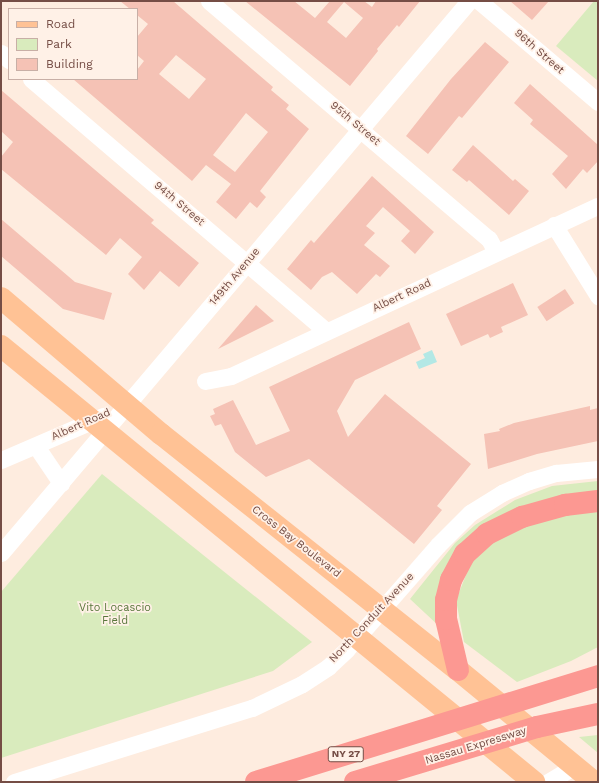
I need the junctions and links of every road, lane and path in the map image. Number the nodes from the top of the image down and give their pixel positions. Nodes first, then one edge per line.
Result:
1 (209, 1) edge
2 (469, 1) edge
3 (479, 1) edge
4 (32, 80) edge
5 (598, 102) edge
6 (360, 129) junction
7 (598, 206) edge
8 (554, 225) junction
9 (496, 252) junction
10 (248, 262) junction
11 (598, 296) edge
12 (1, 298) edge
13 (326, 331) junction
14 (1, 346) edge
15 (205, 381) dead end
16 (126, 405) junction
17 (98, 426) junction
18 (36, 446) junction
19 (1, 460) edge
20 (598, 469) edge
21 (61, 483) junction
22 (598, 501) edge
23 (1, 553) edge
24 (382, 610) junction
25 (357, 638) junction
26 (598, 660) edge
27 (464, 676) junction
28 (598, 676) edge
29 (516, 701) junction
30 (598, 714) edge
31 (575, 766) junction
32 (14, 782) edge
33 (256, 782) edge
34 (356, 782) edge
35 (534, 782) edge
36 (548, 782) edge
37 (594, 782) edge

1 - 6 street, 95th Street
2 - 6 street, 149th Avenue
3 - 5 street, 96th Street
4 - 10 street, 94th Street
6 - 9 street, 95th Street
6 - 10 street, 149th Avenue
7 - 8 street, Albert Road
8 - 9 street, Albert Road
8 - 11 street
9 - 13 street, Albert Road
10 - 13 street, 94th Street
10 - 16 street, 149th Avenue
12 - 16 main road, Cross Bay Boulevard
13 - 15 street, Albert Road
14 - 17 main road
16 - 17 street, Albert Road
16 - 24 main road, Cross Bay Boulevard
17 - 18 street, Albert Road
17 - 21 street
17 - 25 main road
18 - 19 street, Albert Road
18 - 21 street, Albert Road
20 - 24 street, North Conduit Avenue
21 - 23 street
22 - 27 highway
24 - 25 street, North Conduit Avenue
24 - 27 main road, Cross Bay Boulevard
25 - 32 street, North Conduit Avenue
25 - 35 main road
26 - 29 highway
27 - 31 main road, Cross Bay Boulevard
28 - 29 highway, NY 27
29 - 33 highway, NY 27
30 - 34 highway, Nassau Expressway / NY 27
31 - 36 street
31 - 37 main road, Cross Bay Boulevard

